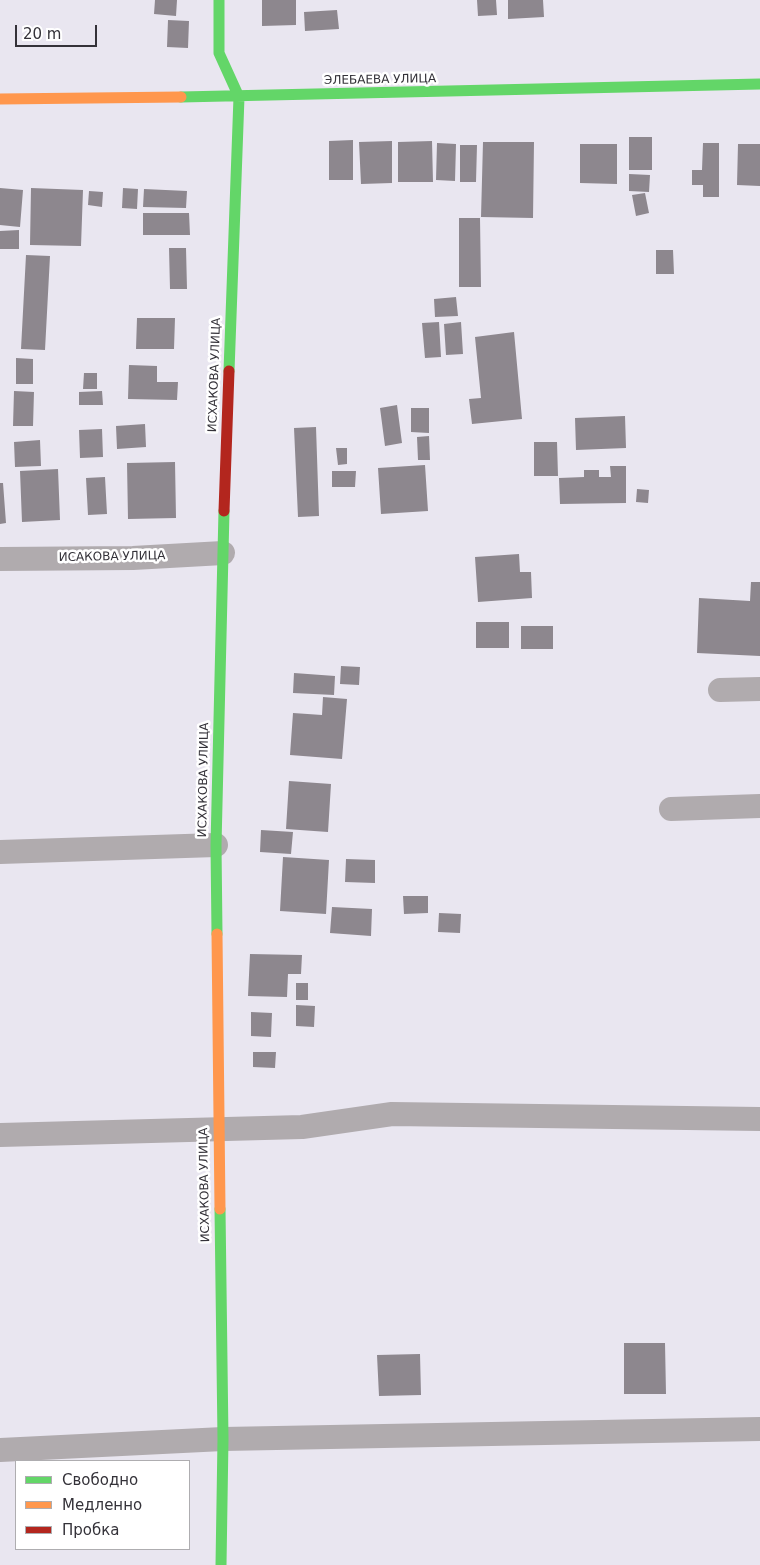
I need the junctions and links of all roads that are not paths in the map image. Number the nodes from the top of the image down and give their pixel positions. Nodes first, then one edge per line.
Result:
1 (219, 0) edge
2 (760, 84) edge
3 (239, 97) junction
4 (0, 99) edge
5 (223, 553) junction
6 (0, 559) edge
7 (760, 689) edge
8 (720, 690) dead end
9 (760, 806) edge
10 (671, 809) dead end
11 (216, 845) junction
12 (0, 852) edge
13 (760, 1119) edge
14 (218, 1130) junction
15 (0, 1135) edge
16 (760, 1429) edge
17 (224, 1439) junction
18 (0, 1450) edge
19 (222, 1565) edge

1 - 3 street, ИСХАКОВА УЛИЦА
2 - 3 street, ЭЛЕБАЕВА УЛИЦА
3 - 4 street, ЭЛЕБАЕВА УЛИЦА
3 - 5 street, ИСХАКОВА УЛИЦА
5 - 6 street, ИСАКОВА УЛИЦА
5 - 11 street, ИСХАКОВА УЛИЦА
7 - 8 street
9 - 10 street
11 - 12 street
11 - 14 street, ИСХАКОВА УЛИЦА
13 - 14 street
14 - 15 street
14 - 17 street, ИСХАКОВА УЛИЦА
16 - 17 street
17 - 18 street
17 - 19 street, ИСХАКОВА УЛИЦА

